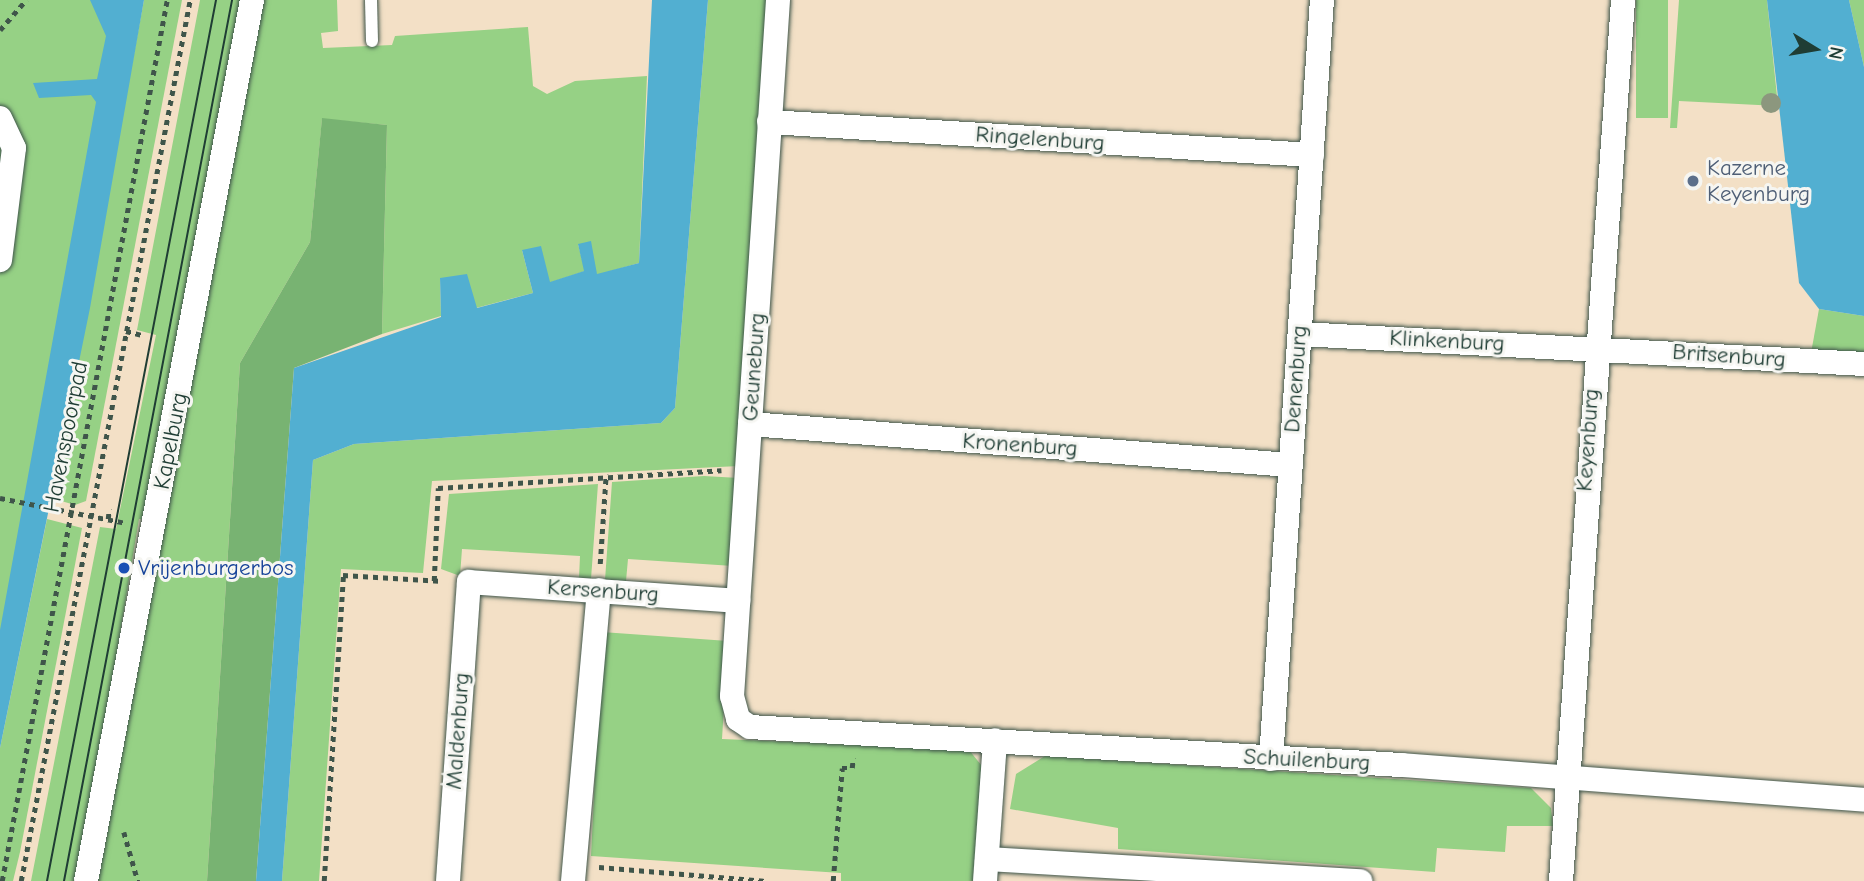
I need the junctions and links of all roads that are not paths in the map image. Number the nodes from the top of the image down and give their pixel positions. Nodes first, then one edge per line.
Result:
1 (252, 0) edge
2 (370, 0) edge
3 (778, 0) edge
4 (1322, 0) edge
5 (1623, 0) edge
6 (372, 41) dead end
7 (0, 117) edge
8 (769, 122) junction
9 (1312, 155) junction
10 (0, 260) edge
11 (1300, 334) junction
12 (1594, 348) junction
13 (1864, 364) edge
14 (750, 424) junction
15 (1290, 465) junction
16 (469, 582) joint
17 (598, 590) junction
18 (738, 601) junction
19 (750, 727) joint
20 (995, 740) junction
21 (1271, 759) junction
22 (1566, 776) junction
23 (1864, 800) edge
24 (986, 870) edge
25 (574, 873) edge
26 (86, 881) edge
27 (448, 881) edge
28 (1360, 881) edge
29 (1561, 881) edge

1 - 26 street, Kapelburg
2 - 6 lane
3 - 8 street, Geuneburg
4 - 9 street, Denenburg
5 - 12 street, Keyenburg
7 - 10 street
8 - 9 street, Ringelenburg
8 - 14 street, Geuneburg
9 - 11 street, Denenburg
11 - 12 street, Klinkenburg
11 - 15 street, Denenburg
12 - 13 street, Britsenburg
12 - 22 street, Keyenburg
14 - 15 street, Kronenburg
14 - 18 street, Geuneburg
15 - 21 street, Denenburg
16 - 17 street, Kersenburg
16 - 27 street, Maldenburg
17 - 18 street, Kersenburg
17 - 25 street
18 - 19 street, Geuneburg
19 - 20 street, Schuilenburg
20 - 21 street, Schuilenburg
20 - 24 street
21 - 22 street, Schuilenburg
22 - 23 street, Schuilenburg
22 - 29 street, Keyenburg
24 - 28 street

